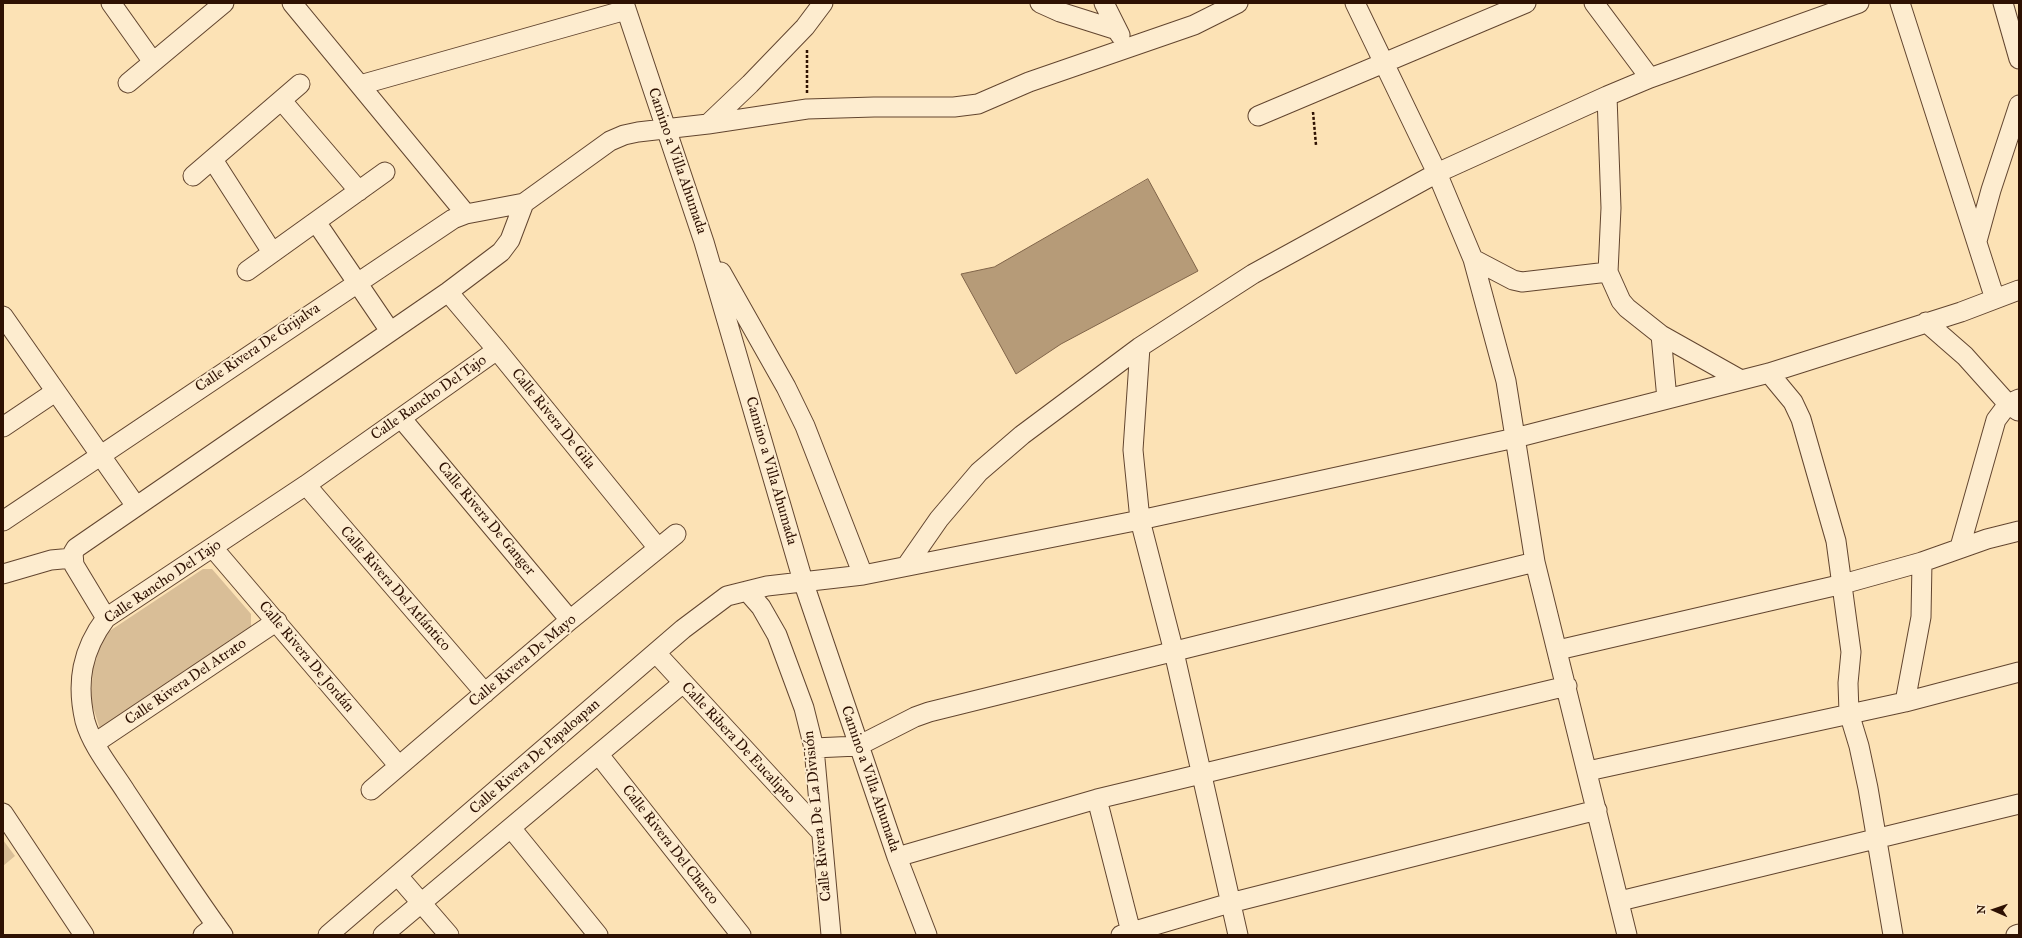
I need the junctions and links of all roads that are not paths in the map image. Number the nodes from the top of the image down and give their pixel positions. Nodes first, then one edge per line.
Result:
1 (111, 3) edge
2 (292, 3) edge
3 (823, 3) edge
4 (1040, 3) edge
5 (1104, 3) edge
6 (1238, 3) edge
7 (1355, 3) edge
8 (1526, 3) edge
9 (1594, 3) edge
10 (1859, 3) edge
11 (1900, 3) edge
12 (2003, 3) edge
13 (211, 7) edge
14 (625, 7) edge
15 (1117, 30) junction
16 (1127, 49) junction
17 (2019, 59) edge
18 (153, 62) junction
19 (1384, 64) junction
20 (1650, 78) junction
21 (128, 83) dead end
22 (300, 84) dead end
23 (360, 85) junction
24 (1607, 96) junction
25 (282, 101) junction
26 (2019, 106) edge
27 (1258, 116) dead end
28 (708, 124) junction
29 (665, 129) junction
30 (213, 160) junction
31 (385, 172) dead end
32 (1437, 173) junction
33 (193, 176) dead end
34 (359, 191) junction
35 (524, 204) junction
36 (466, 214) junction
37 (316, 222) junction
38 (1977, 241) junction
39 (704, 242) junction
40 (272, 252) junction
41 (1473, 259) junction
42 (247, 271) dead end
43 (1608, 272) junction
44 (358, 281) junction
45 (2019, 290) edge
46 (448, 292) junction
47 (1995, 299) junction
48 (3, 316) edge
49 (1926, 322) junction
50 (390, 331) junction
51 (1661, 335) junction
52 (1140, 347) junction
53 (497, 350) junction
54 (1770, 373) junction
55 (1741, 380) junction
56 (55, 392) junction
57 (1666, 399) junction
58 (2015, 405) edge
59 (401, 418) junction
60 (3, 427) edge
61 (1515, 438) junction
62 (100, 455) junction
63 (306, 485) junction
64 (136, 506) junction
65 (1140, 520) junction
66 (3, 521) edge
67 (2019, 531) edge
68 (676, 534) dead end
69 (213, 548) junction
70 (658, 548) junction
71 (1960, 548) junction
72 (72, 558) junction
73 (1535, 562) junction
74 (1922, 562) junction
75 (907, 565) junction
76 (3, 574) edge
77 (863, 574) junction
78 (803, 581) junction
79 (1843, 584) junction
80 (747, 591) junction
81 (106, 618) junction
82 (570, 620) junction
83 (277, 622) junction
84 (1558, 650) junction
85 (656, 652) junction
86 (1174, 652) junction
87 (2019, 672) edge
88 (683, 683) junction
89 (1566, 686) junction
90 (485, 693) junction
91 (1905, 702) junction
92 (1849, 713) junction
93 (95, 742) junction
94 (858, 746) junction
95 (814, 748) junction
96 (599, 755) junction
97 (399, 766) junction
98 (1588, 771) junction
99 (1200, 773) junction
100 (371, 790) dead end
101 (1097, 799) junction
102 (2019, 804) edge
103 (1598, 810) junction
104 (3, 813) edge
105 (511, 828) junction
106 (821, 832) junction
107 (1877, 839) junction
108 (897, 857) junction
109 (398, 876) junction
110 (1620, 901) junction
111 (421, 902) junction
112 (1230, 903) junction
113 (214, 932) edge
114 (1126, 933) edge
115 (2019, 934) edge
116 (84, 935) edge
117 (328, 935) edge
118 (383, 935) edge
119 (449, 935) edge
120 (598, 935) edge
121 (741, 935) edge
122 (831, 935) edge
123 (927, 935) edge
124 (1238, 935) edge
125 (1626, 935) edge
126 (1893, 935) edge
127 (2016, 935) edge

1 - 18 street
2 - 23 street
3 - 28 street
4 - 15 street
5 - 15 street
6 - 16 street
7 - 19 street
8 - 19 street
9 - 20 street
10 - 20 street
11 - 38 street
12 - 17 street
13 - 18 street
14 - 23 street
14 - 29 street, Camino a Villa Ahumada
15 - 16 street
16 - 28 street
18 - 21 street
19 - 27 street
19 - 32 street
20 - 24 street
22 - 25 street
23 - 36 street
24 - 32 street
24 - 43 street
25 - 30 street
25 - 34 street
26 - 38 street
28 - 29 street
29 - 35 street
29 - 39 street, Camino a Villa Ahumada
30 - 33 street
30 - 40 street
31 - 34 street
32 - 41 street
32 - 52 street
34 - 37 street
35 - 36 street, Calle Rivera De Grijalva
35 - 46 street
36 - 44 street, Calle Rivera De Grijalva
37 - 40 street
37 - 44 street
38 - 47 street
39 - 77 street
39 - 78 street, Camino a Villa Ahumada
40 - 42 street
41 - 43 street
41 - 61 street
43 - 51 street
44 - 50 street
44 - 62 street, Calle Rivera De Grijalva
45 - 47 street, Calle Rivera De Papaloapan
46 - 50 street
46 - 53 street, Calle Rivera De Gila
47 - 49 street, Calle Rivera De Papaloapan
48 - 56 street
49 - 54 street, Calle Rivera De Papaloapan
49 - 58 street
50 - 64 street
51 - 55 street
51 - 57 street
52 - 65 street
52 - 75 street
53 - 59 street, Calle Rancho Del Tajo
53 - 70 street, Calle Rivera De Gila
54 - 55 street, Calle Rivera De Papaloapan
54 - 79 street
55 - 57 street, Calle Rivera De Papaloapan
56 - 60 street
56 - 62 street
57 - 61 street, Calle Rivera De Papaloapan
58 - 71 street
59 - 63 street, Calle Rancho Del Tajo
59 - 82 street, Calle Rivera De Ganger
61 - 65 street, Calle Rivera De Papaloapan
61 - 73 street
62 - 64 street
62 - 66 street, Calle Rivera De Grijalva
63 - 69 street, Calle Rancho Del Tajo
63 - 90 street, Calle Rivera Del Atlántico
64 - 72 street
65 - 75 street, Calle Rivera De Papaloapan
65 - 86 street
67 - 71 street
68 - 70 street, Calle Rivera De Mayo
69 - 81 street, Calle Rancho Del Tajo
69 - 83 street, Calle Rivera De Jordán
70 - 82 street, Calle Rivera De Mayo
71 - 74 street
72 - 76 street
72 - 81 street
73 - 84 street
73 - 86 street
74 - 79 street
74 - 91 street
75 - 77 street, Calle Rivera De Papaloapan
77 - 78 street, Calle Rivera De Papaloapan
78 - 80 street, Calle Rivera De Papaloapan
78 - 94 street, Camino a Villa Ahumada
79 - 84 street
79 - 92 street
80 - 85 street, Calle Rivera De Papaloapan
80 - 95 street, Calle Rivera De La División
81 - 93 street, Calle Rancho Del Tajo
82 - 90 street, Calle Rivera De Mayo
83 - 93 street, Calle Rivera Del Atrato
83 - 97 street, Calle Rivera De Jordán
84 - 89 street
85 - 88 street, Calle Ribera De Eucalipto
85 - 109 street, Calle Rivera De Papaloapan
86 - 94 street
86 - 99 street
87 - 91 street
88 - 96 street
88 - 106 street, Calle Ribera De Eucalipto
89 - 98 street
89 - 99 street
90 - 97 street, Calle Rivera De Mayo
91 - 92 street
92 - 98 street
92 - 107 street
93 - 113 street, Calle Rancho Del Tajo
94 - 95 street
94 - 108 street, Camino a Villa Ahumada
95 - 106 street, Calle Rivera De La División
96 - 105 street
96 - 121 street, Calle Rivera Del Charco
97 - 100 street, Calle Rivera De Mayo
98 - 103 street
99 - 101 street
99 - 112 street
101 - 108 street
101 - 114 street
102 - 107 street
103 - 110 street
103 - 112 street
104 - 116 street
105 - 111 street
105 - 120 street
106 - 122 street, Calle Rivera De La División
107 - 110 street
107 - 126 street
108 - 123 street, Camino a Villa Ahumada
109 - 111 street
109 - 117 street, Calle Rivera De Papaloapan
110 - 125 street
111 - 118 street
111 - 119 street
112 - 114 street
112 - 124 street
115 - 127 street

